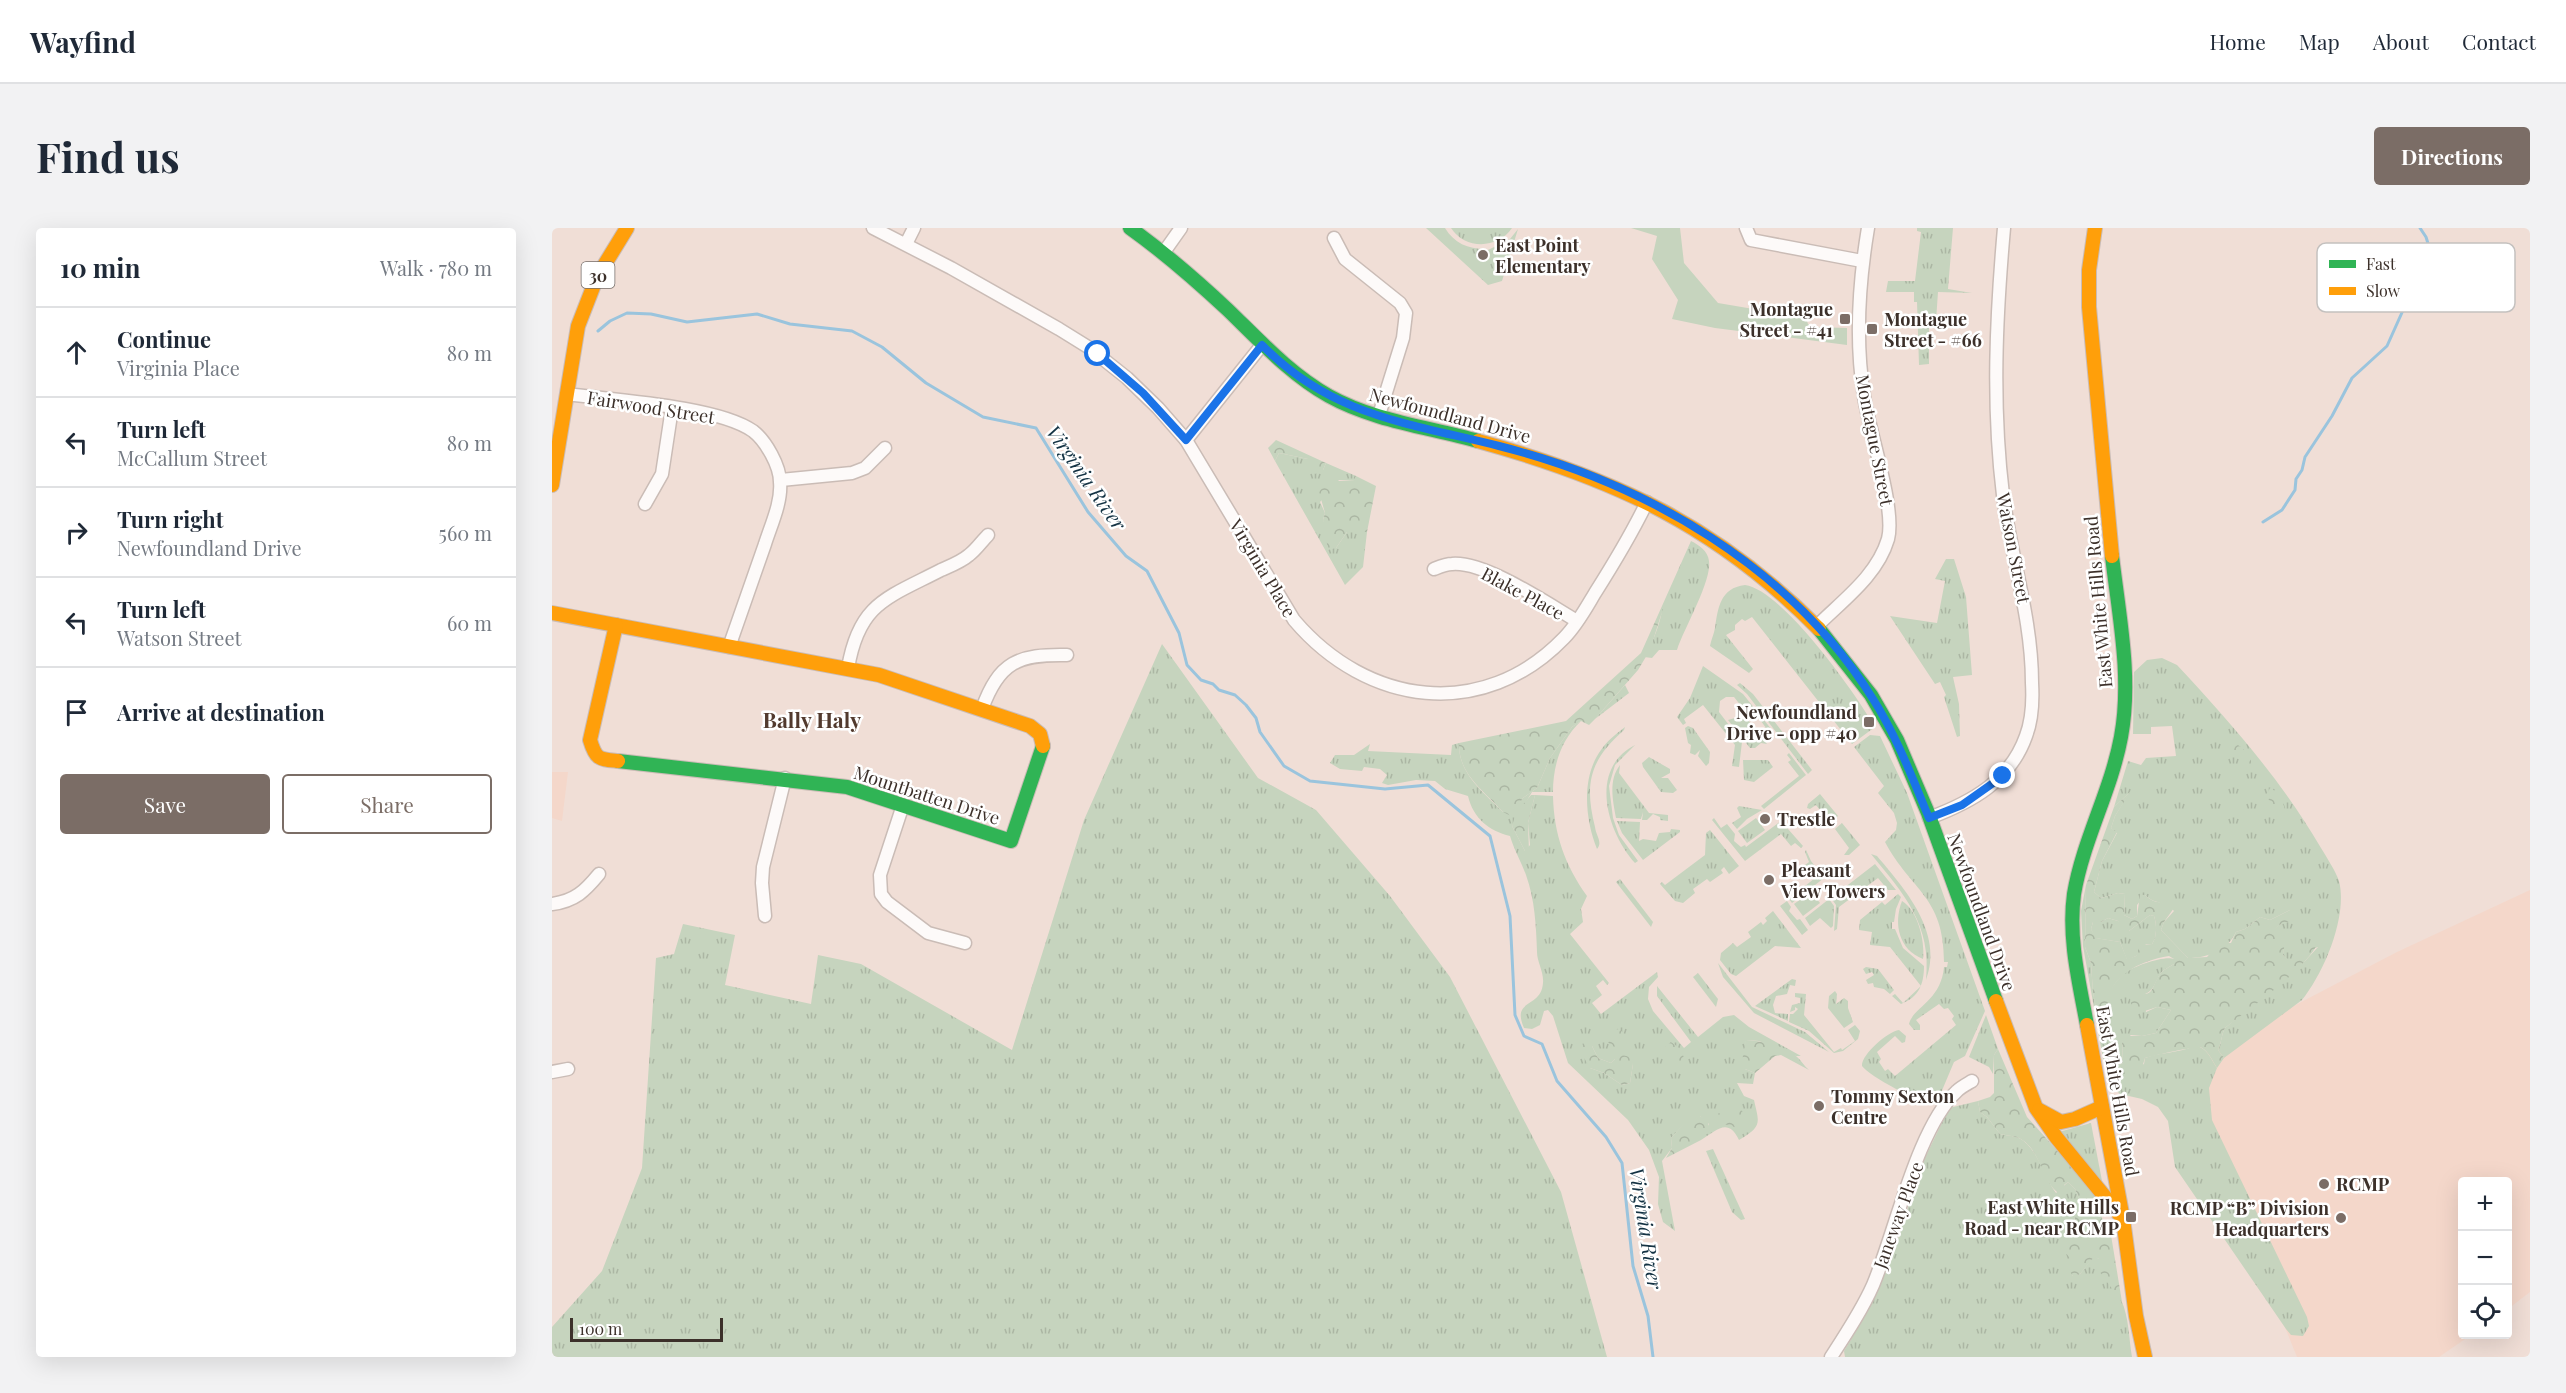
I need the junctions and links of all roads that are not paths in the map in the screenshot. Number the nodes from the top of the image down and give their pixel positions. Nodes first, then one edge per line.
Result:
1 (627, 228) edge
2 (873, 228) edge
3 (914, 228) edge
4 (1130, 228) edge
5 (1181, 228) edge
6 (1746, 228) edge
7 (1868, 228) edge
8 (2004, 228) edge
9 (2095, 228) edge
10 (1334, 238) dead end
11 (906, 244) junction
12 (1164, 252) junction
13 (1862, 261) junction
14 (1262, 345) junction
15 (568, 387) junction
16 (672, 408) junction
17 (1379, 415) junction
18 (1186, 440) junction
19 (885, 448) dead end
20 (781, 480) junction
21 (552, 485) edge
22 (1647, 502) junction
23 (645, 504) dead end
24 (988, 535) dead end
25 (1434, 569) dead end
26 (552, 613) edge
27 (1577, 621) junction
28 (616, 625) junction
29 (1817, 626) junction
30 (729, 647) junction
31 (1067, 655) dead end
32 (848, 668) junction
33 (982, 710) junction
34 (785, 778) junction
35 (903, 805) junction
36 (1929, 818) junction
37 (599, 873) dead end
38 (552, 904) edge
39 (765, 916) dead end
40 (965, 943) dead end
41 (568, 1069) dead end
42 (552, 1072) edge
43 (1972, 1081) dead end
44 (2102, 1107) junction
45 (2036, 1108) junction
46 (2123, 1219) junction
47 (1831, 1357) edge
48 (2145, 1357) edge

1 - 15 street, 30
2 - 11 street, Virginia Place
3 - 11 street
4 - 12 street, Newfoundland Drive
5 - 12 street
6 - 13 street
7 - 13 street, Montague Street
8 - 36 street, Watson Street
9 - 44 street, East White Hills Road
10 - 17 street
11 - 18 street, Virginia Place
12 - 14 street, Newfoundland Drive
13 - 29 street, Montague Street
14 - 17 street, Newfoundland Drive
14 - 18 street
15 - 16 street, Fairwood Street
15 - 21 street, 30
16 - 20 street, Fairwood Street
16 - 23 street
17 - 22 street, Newfoundland Drive
18 - 27 street, Virginia Place
19 - 20 street
20 - 30 street
22 - 27 street, Virginia Place
22 - 29 street, Newfoundland Drive
24 - 32 street
25 - 27 street, Blake Place
26 - 28 street, Mountbatten Drive
28 - 30 street, Mountbatten Drive
28 - 34 street, Mountbatten Drive
29 - 36 street, Newfoundland Drive
30 - 32 street, Mountbatten Drive
31 - 33 street
32 - 33 street, Mountbatten Drive
33 - 35 street, Mountbatten Drive
34 - 35 street, Mountbatten Drive
34 - 39 street
35 - 40 street
36 - 45 street, Newfoundland Drive
37 - 38 street
41 - 42 street
43 - 47 street, Janeway Place
44 - 45 street
44 - 46 street, East White Hills Road
45 - 46 street, Newfoundland Drive
46 - 48 street, East White Hills Road

